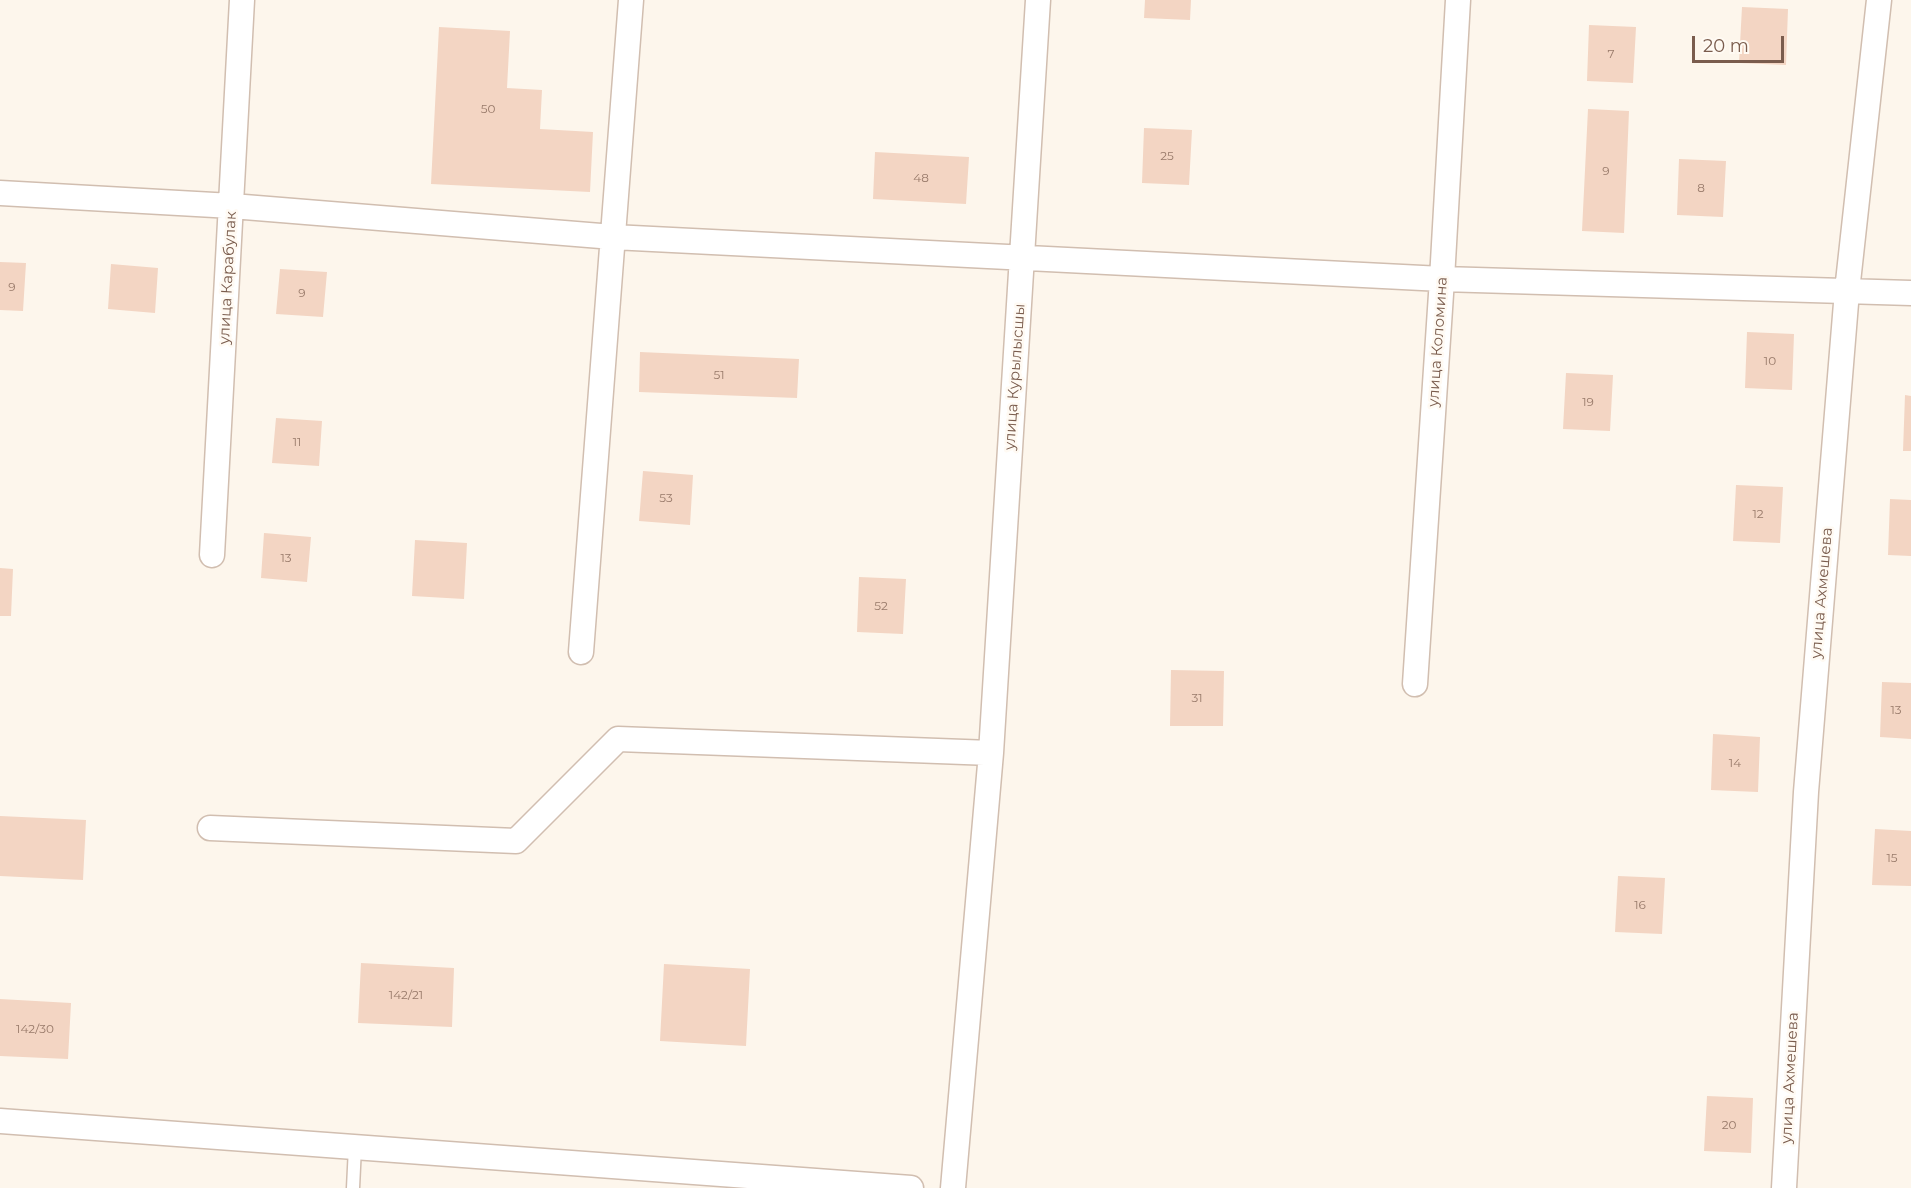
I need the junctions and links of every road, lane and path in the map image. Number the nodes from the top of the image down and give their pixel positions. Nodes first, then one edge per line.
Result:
1 (242, 0) edge
2 (631, 0) edge
3 (1038, 0) edge
4 (1458, 0) edge
5 (1879, 0) edge
6 (0, 193) edge
7 (232, 206) junction
8 (613, 237) junction
9 (1023, 258) junction
10 (1442, 279) junction
11 (1847, 291) junction
12 (1911, 293) edge
13 (212, 555) dead end
14 (581, 652) dead end
15 (1415, 684) dead end
16 (991, 753) junction
17 (210, 828) dead end
18 (0, 1121) edge
19 (355, 1148) junction
20 (353, 1188) edge
21 (911, 1188) edge
22 (953, 1188) edge
23 (1784, 1188) edge

1 - 7 street, улица Карабулак
2 - 8 street
3 - 9 street, улица Курылысшы
4 - 10 street, улица Коломина
5 - 11 street, улица Ахмешева
6 - 7 street
7 - 8 street
7 - 13 street, улица Карабулак
8 - 9 street
8 - 14 street
9 - 10 street
9 - 16 street, улица Курылысшы
10 - 11 street
10 - 15 street, улица Коломина
11 - 12 street
11 - 23 street, улица Ахмешева
16 - 17 street
16 - 22 street, улица Курылысшы
18 - 19 street
19 - 20 lane
19 - 21 street

